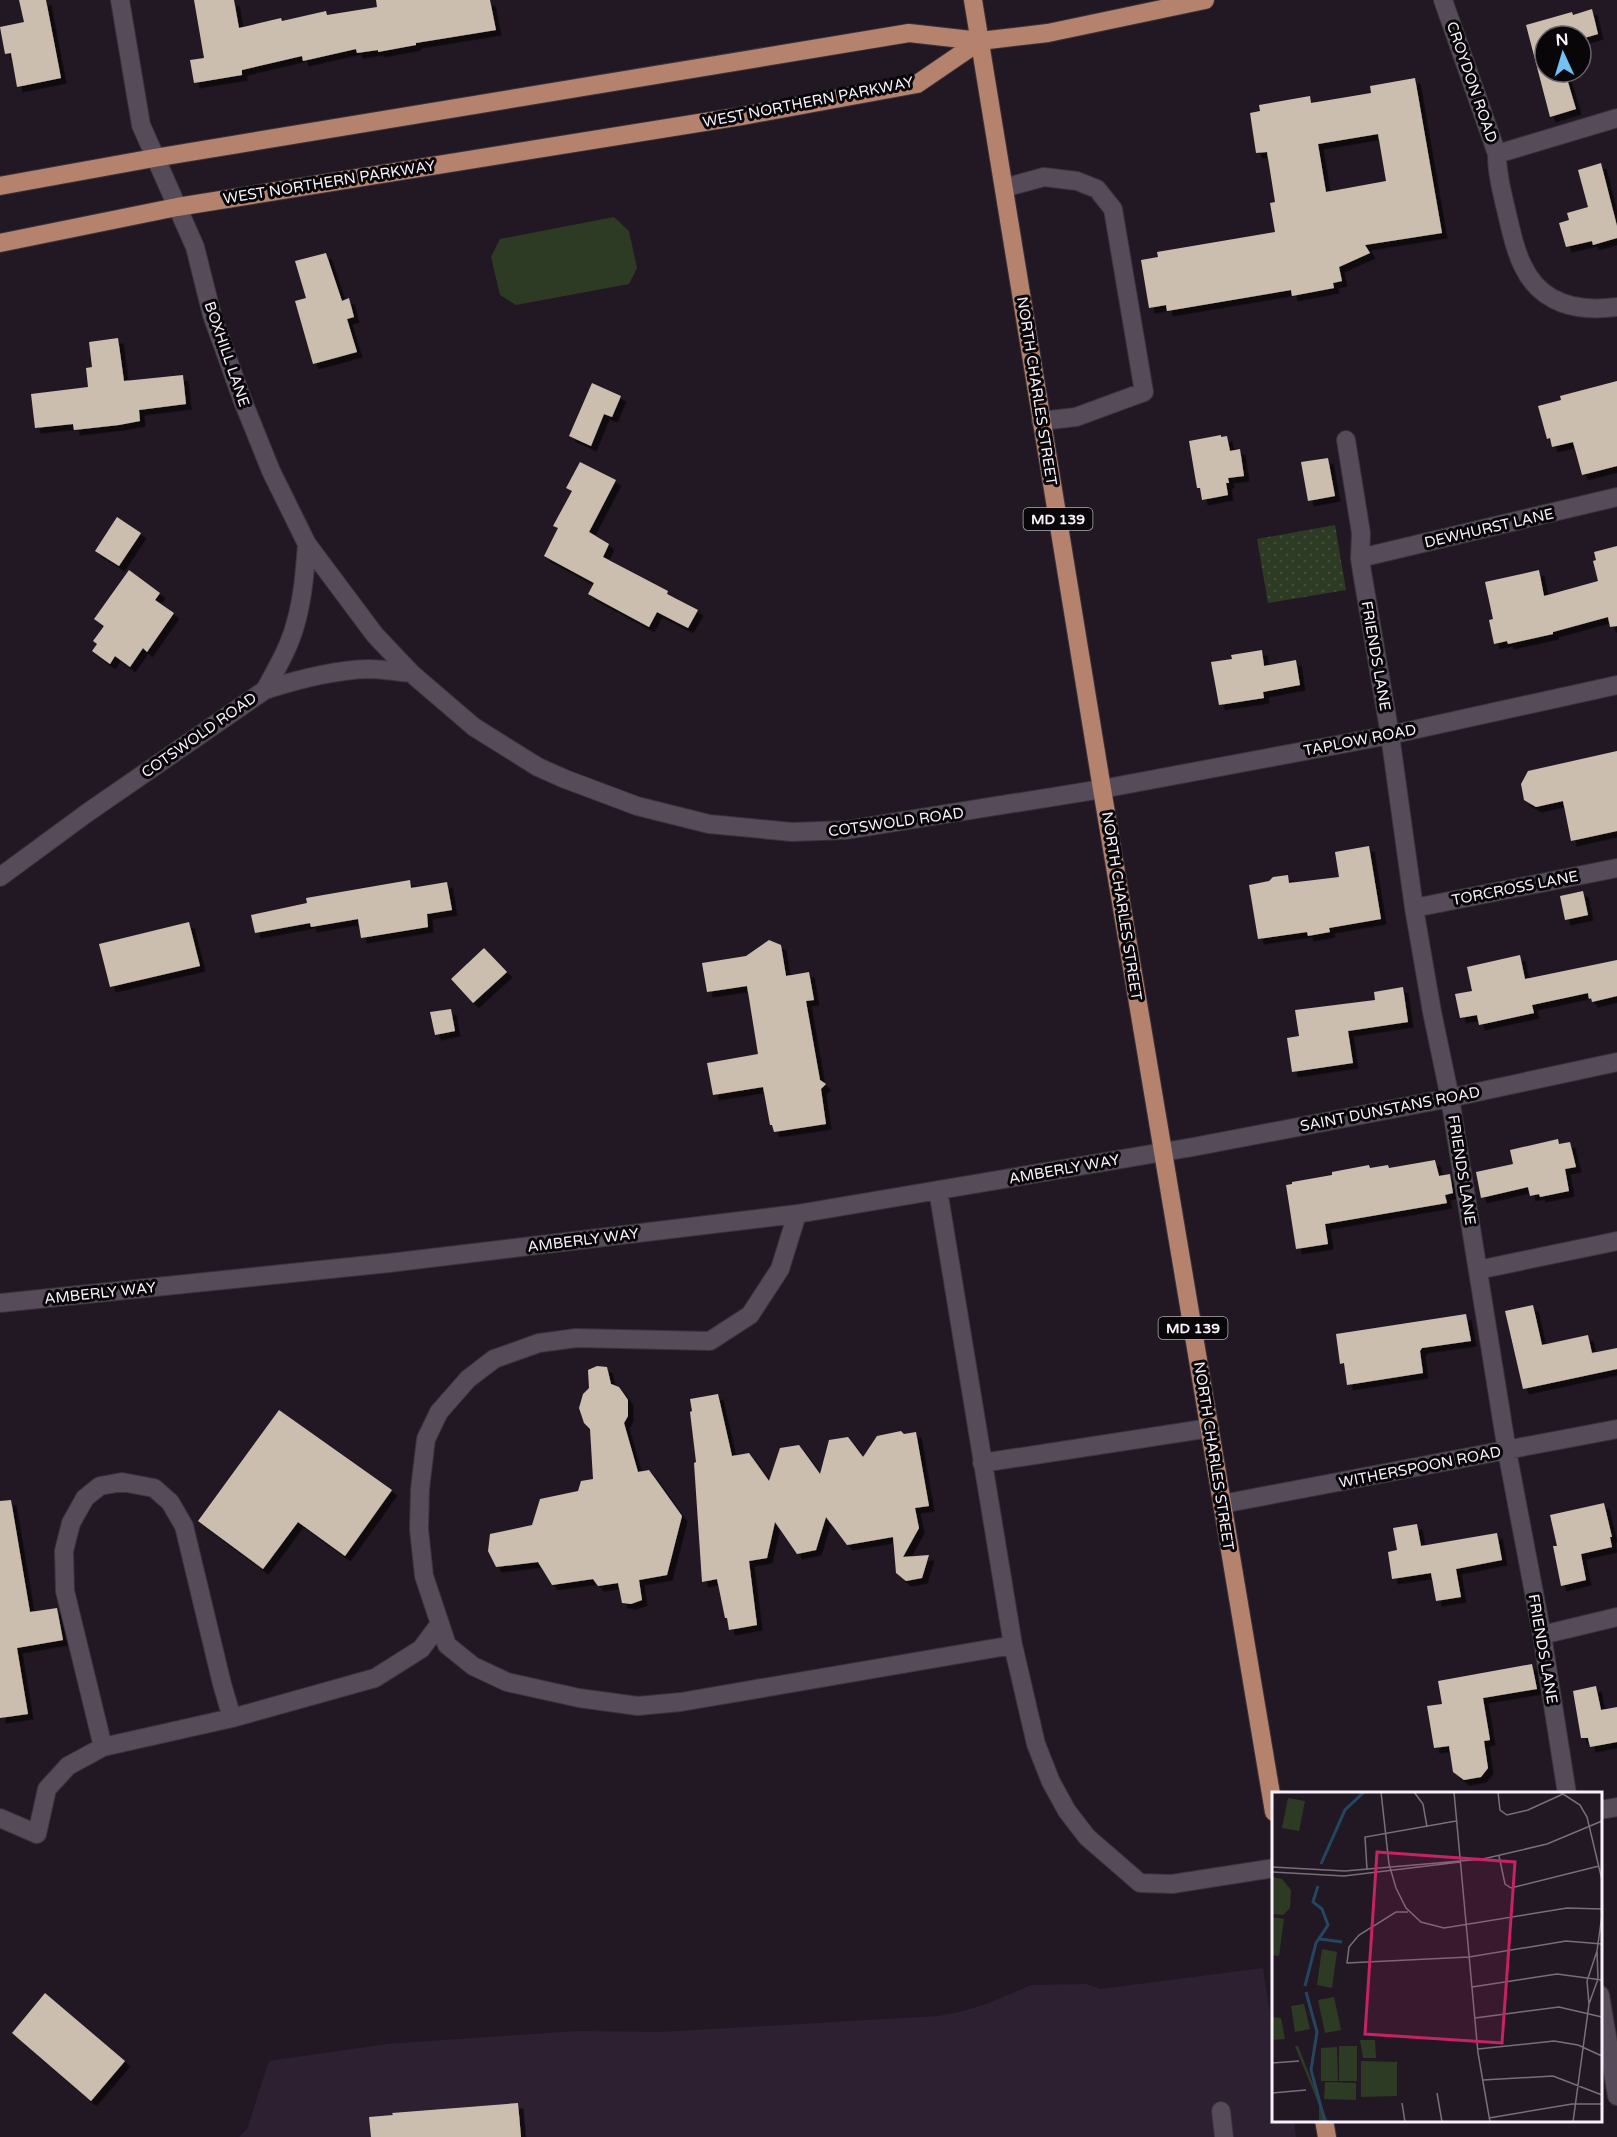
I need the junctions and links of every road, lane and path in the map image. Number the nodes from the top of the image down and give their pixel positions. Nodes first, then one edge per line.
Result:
1 (120, 0) edge
2 (973, 0) edge
3 (1205, 0) edge
4 (1443, 0) edge
5 (980, 41) junction
6 (1617, 118) edge
7 (1497, 154) junction
8 (154, 158) junction
9 (0, 186) edge
10 (1004, 188) junction
11 (177, 207) junction
12 (0, 243) edge
13 (1617, 307) edge
14 (1041, 421) junction
15 (1346, 440) dead end
16 (1617, 497) edge
17 (308, 544) junction
18 (1360, 558) junction
19 (411, 673) junction
20 (1617, 685) edge
21 (265, 690) junction
22 (1390, 735) junction
23 (1102, 789) junction
24 (1617, 868) edge
25 (0, 877) edge
26 (1414, 908) junction
27 (1617, 1062) edge
28 (1450, 1098) junction
29 (1163, 1153) junction
30 (938, 1191) junction
31 (797, 1214) junction
32 (1617, 1241) edge
33 (1478, 1270) junction
34 (0, 1303) edge
35 (1210, 1428) junction
36 (1617, 1429) edge
37 (1507, 1451) junction
38 (982, 1463) junction
39 (1222, 1504) junction
40 (1617, 1617) edge
41 (439, 1625) junction
42 (1542, 1635) junction
43 (1013, 1645) junction
44 (232, 1718) junction
45 (103, 1747) junction
46 (1567, 1792) edge
47 (1272, 1800) edge
48 (1617, 1807) edge
49 (1602, 1810) edge
50 (0, 1818) edge
51 (1272, 1868) edge
52 (1617, 1993) edge
53 (1602, 1996) edge
54 (1602, 2002) edge
55 (1617, 2096) edge
56 (1221, 2111) dead end
57 (1324, 2122) edge
58 (1224, 2137) edge
59 (1327, 2137) edge

1 - 8 street, BOXHILL LANE
2 - 5 main road, NORTH CHARLES STREET / MD 139
3 - 5 main road
4 - 7 street, CROYDON ROAD
5 - 8 main road
5 - 10 main road, NORTH CHARLES STREET / MD 139
5 - 11 main road, WEST NORTHERN PARKWAY
6 - 7 street
7 - 13 street, CROYDON ROAD
8 - 9 main road
8 - 11 street, BOXHILL LANE
10 - 14 main road, NORTH CHARLES STREET / MD 139
10 - 14 street
11 - 12 main road, WEST NORTHERN PARKWAY
11 - 17 street, BOXHILL LANE
14 - 23 main road, NORTH CHARLES STREET / MD 139
15 - 18 street, FRIENDS LANE
16 - 18 street, DEWHURST LANE
17 - 19 street, BOXHILL LANE
17 - 21 street
18 - 22 street, FRIENDS LANE
19 - 21 street, COTSWOLD ROAD
19 - 23 street, COTSWOLD ROAD
20 - 22 street, TAPLOW ROAD
21 - 25 street, COTSWOLD ROAD
22 - 23 street, TAPLOW ROAD
22 - 26 street, FRIENDS LANE
23 - 29 main road, NORTH CHARLES STREET / MD 139
24 - 26 street, TORCROSS LANE
26 - 28 street, FRIENDS LANE
27 - 28 street, SAINT DUNSTANS ROAD
28 - 29 street, SAINT DUNSTANS ROAD
28 - 33 street, FRIENDS LANE
29 - 30 street, AMBERLY WAY
29 - 35 main road, NORTH CHARLES STREET / MD 139
30 - 31 street, AMBERLY WAY
30 - 38 street
31 - 34 street, AMBERLY WAY
31 - 41 street
32 - 33 street
33 - 37 street, FRIENDS LANE
35 - 38 street
35 - 39 main road, NORTH CHARLES STREET / MD 139
36 - 37 street, WITHERSPOON ROAD
37 - 39 street, WITHERSPOON ROAD
37 - 42 street, FRIENDS LANE
38 - 43 street
39 - 47 main road, NORTH CHARLES STREET
40 - 42 street
41 - 43 street
41 - 44 street
42 - 46 street, FRIENDS LANE
43 - 51 street
44 - 45 street
44 - 45 street
45 - 50 street
48 - 49 street
52 - 53 street
54 - 55 street
56 - 58 street
57 - 59 main road

